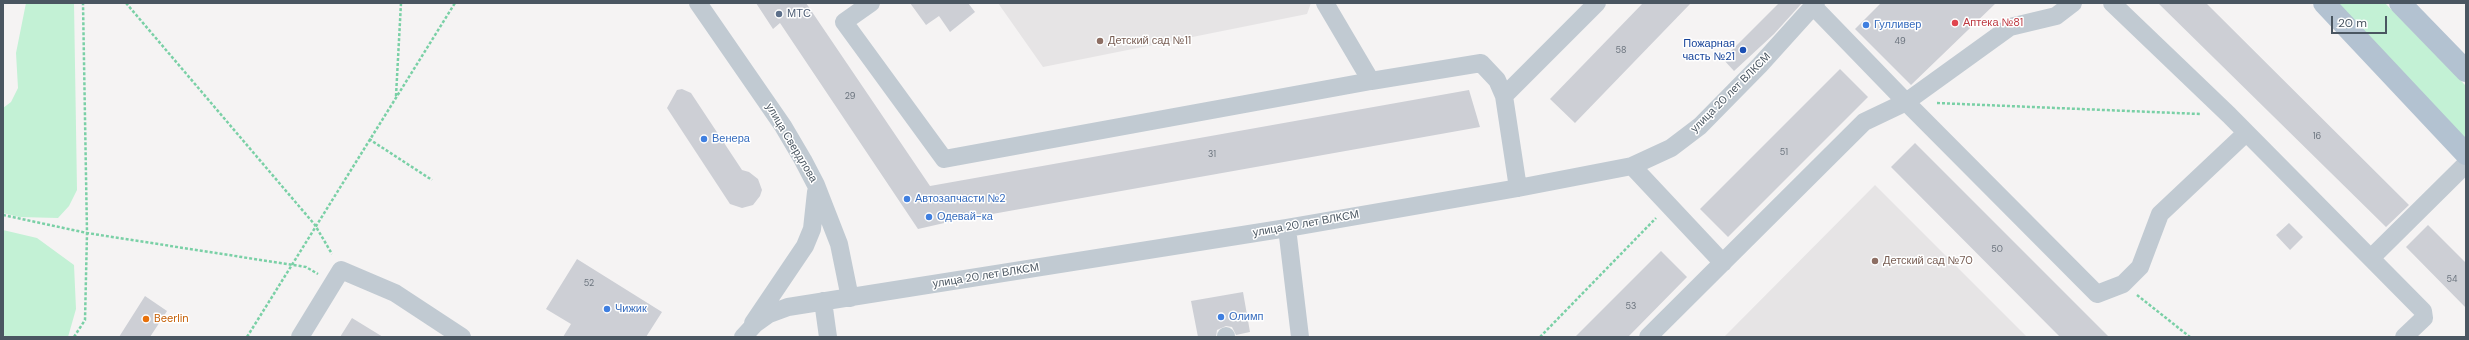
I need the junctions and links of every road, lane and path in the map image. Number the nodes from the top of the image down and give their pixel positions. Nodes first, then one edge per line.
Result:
1 (83, 3) edge
2 (126, 3) edge
3 (401, 3) edge
4 (455, 3) edge
5 (698, 3) edge
6 (871, 3) edge
7 (1325, 3) edge
8 (1597, 3) edge
9 (2073, 3) edge
10 (2112, 3) edge
11 (2324, 3) edge
12 (2400, 3) edge
13 (1814, 5) edge
14 (2466, 71) edge
15 (1371, 81) junction
16 (1504, 96) junction
17 (396, 97) junction
18 (1906, 102) junction
19 (2229, 115) junction
20 (2246, 133) junction
21 (369, 139) junction
22 (2466, 154) edge
23 (2466, 164) edge
24 (1632, 166) junction
25 (432, 180) dead end
26 (816, 185) junction
27 (1518, 188) junction
28 (1668, 207) junction
29 (3, 215) edge
30 (315, 225) junction
31 (1287, 228) junction
32 (87, 233) junction
33 (2371, 258) junction
34 (290, 264) junction
35 (1724, 264) junction
36 (337, 277) junction
37 (2123, 284) junction
38 (850, 298) junction
39 (823, 301) junction
40 (74, 337) edge
41 (247, 337) edge
42 (300, 337) edge
43 (462, 337) edge
44 (743, 337) edge
45 (828, 337) edge
46 (1300, 337) edge
47 (1540, 337) edge
48 (1648, 337) edge
49 (2190, 337) edge
50 (2404, 337) edge

1 - 32 path
2 - 30 path
3 - 17 path
4 - 17 path
5 - 26 street, улица Свердлова
6 - 15 street
7 - 15 street
8 - 16 street
9 - 18 street
10 - 19 street
11 - 22 main road
12 - 14 main road
13 - 18 street
13 - 24 street, улица 20 лет ВЛКСМ
15 - 16 street
16 - 27 street
17 - 21 path
18 - 19 path
18 - 35 street
18 - 37 street
19 - 20 street
20 - 33 street
20 - 37 street
21 - 25 path
21 - 30 path
23 - 33 street
24 - 27 street, улица 20 лет ВЛКСМ
24 - 28 street
26 - 38 street, улица Свердлова
26 - 44 street
27 - 31 street, улица 20 лет ВЛКСМ
28 - 35 street
28 - 47 path
29 - 32 path
30 - 34 path
30 - 36 path
31 - 38 street, улица 20 лет ВЛКСМ
31 - 46 street
32 - 34 path
32 - 40 path
33 - 50 street
34 - 36 path
34 - 41 path
35 - 48 street
36 - 42 street
36 - 43 street
37 - 49 path
38 - 39 street, улица 20 лет ВЛКСМ
39 - 44 street, улица 20 лет ВЛКСМ
39 - 45 street

